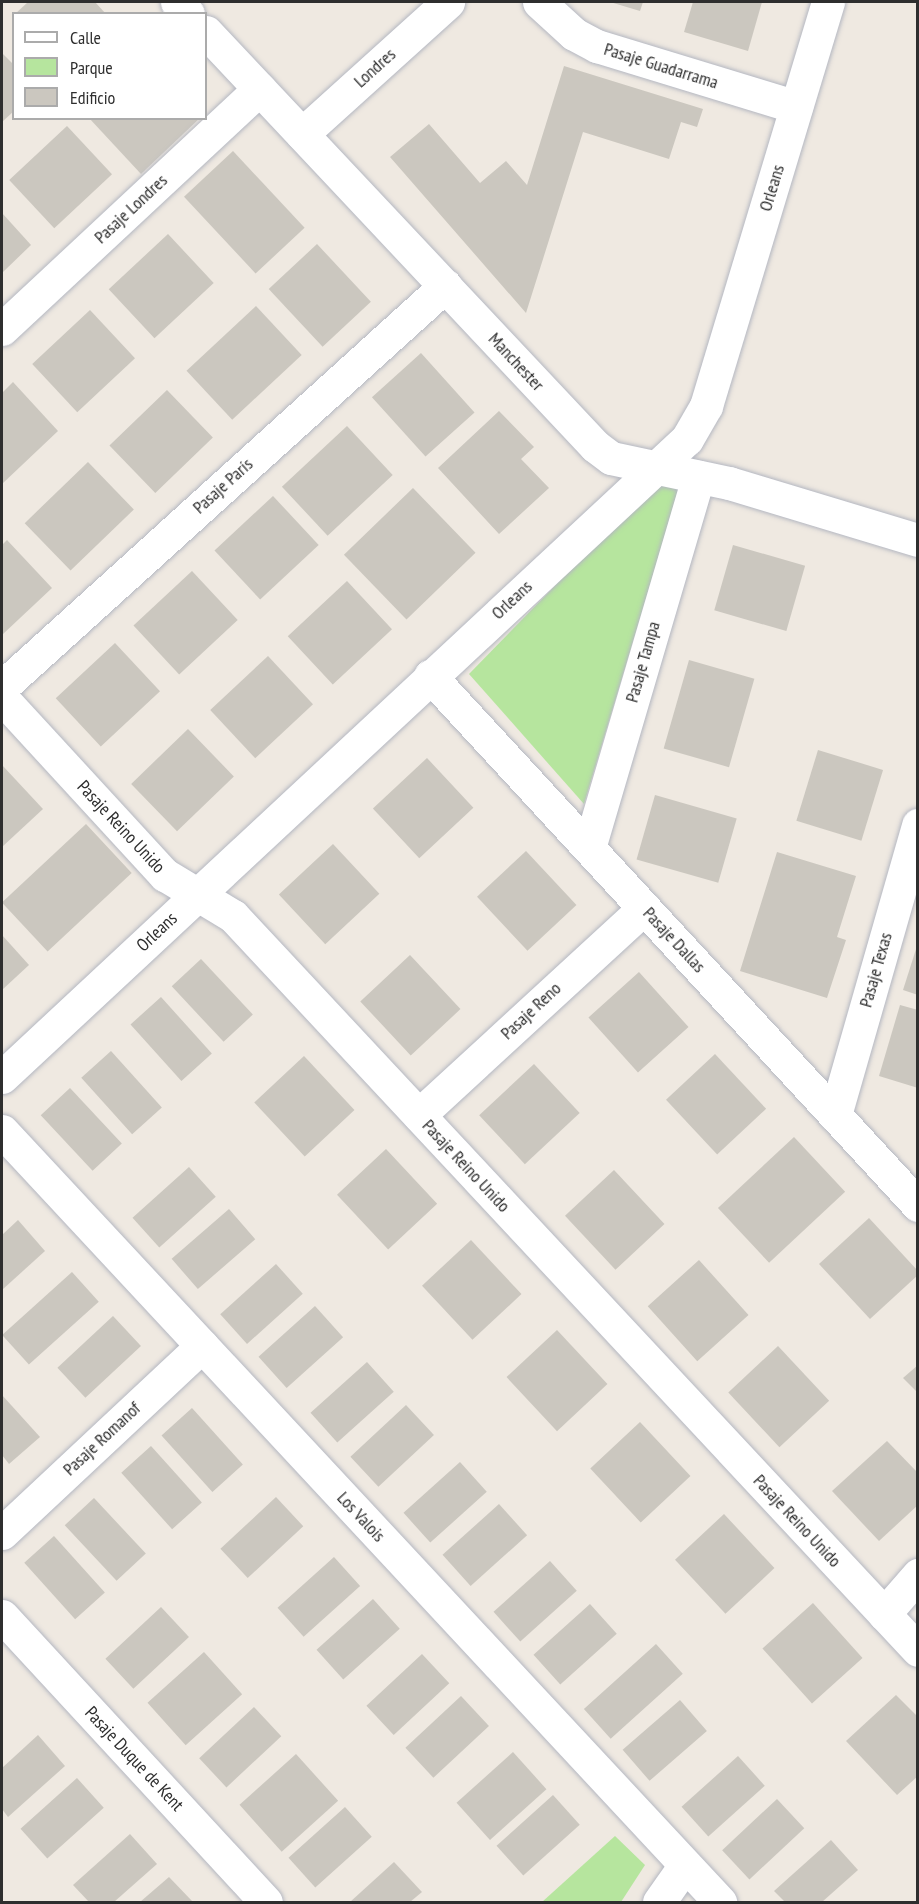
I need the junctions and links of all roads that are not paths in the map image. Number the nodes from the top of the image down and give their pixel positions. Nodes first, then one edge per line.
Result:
1 (448, 2) edge
2 (539, 2) edge
3 (828, 2) edge
4 (207, 33) edge
5 (259, 89) junction
6 (796, 107) junction
7 (302, 134) junction
8 (445, 286) junction
9 (2, 329) edge
10 (654, 467) junction
11 (698, 477) junction
12 (918, 540) edge
13 (430, 676) junction
14 (2, 687) edge
15 (2, 698) edge
16 (918, 825) edge
17 (589, 848) junction
18 (197, 894) junction
19 (644, 908) junction
20 (2, 1077) edge
21 (419, 1115) junction
22 (835, 1115) junction
23 (2, 1131) edge
24 (918, 1204) edge
25 (202, 1346) junction
26 (2, 1533) edge
27 (918, 1575) edge
28 (884, 1614) junction
29 (2, 1616) edge
30 (918, 1650) edge
31 (685, 1865) junction
32 (266, 1902) edge
33 (659, 1902) edge
34 (720, 1902) edge

1 - 7 street, Londres
2 - 6 street, Pasaje Guadarrama
3 - 6 street, Orleans
4 - 5 street, Manchester
5 - 7 street, Manchester
5 - 9 street, Pasaje Londres
6 - 10 street, Orleans
7 - 8 street, Manchester
8 - 10 street, Manchester
8 - 14 street, Pasaje París
10 - 11 street, Manchester
10 - 13 street, Orleans
11 - 12 street, Manchester
11 - 17 street, Pasaje Tampa
13 - 17 street, Pasaje Dallas
13 - 18 street, Orleans
15 - 18 street, Pasaje Reino Unido
16 - 22 street, Pasaje Texas
17 - 19 street, Pasaje Dallas
18 - 20 street, Orleans
18 - 21 street, Pasaje Reino Unido
19 - 21 street, Pasaje Reno
19 - 22 street, Pasaje Dallas
21 - 28 street, Pasaje Reino Unido
22 - 24 street, Pasaje Dallas
23 - 25 street, Los Valois
25 - 26 street, Pasaje Romanof
25 - 31 street, Los Valois
27 - 28 street
28 - 30 street, Pasaje Reino Unido
29 - 32 street, Pasaje Duque de Kent
31 - 33 street
31 - 34 street, Los Valois

